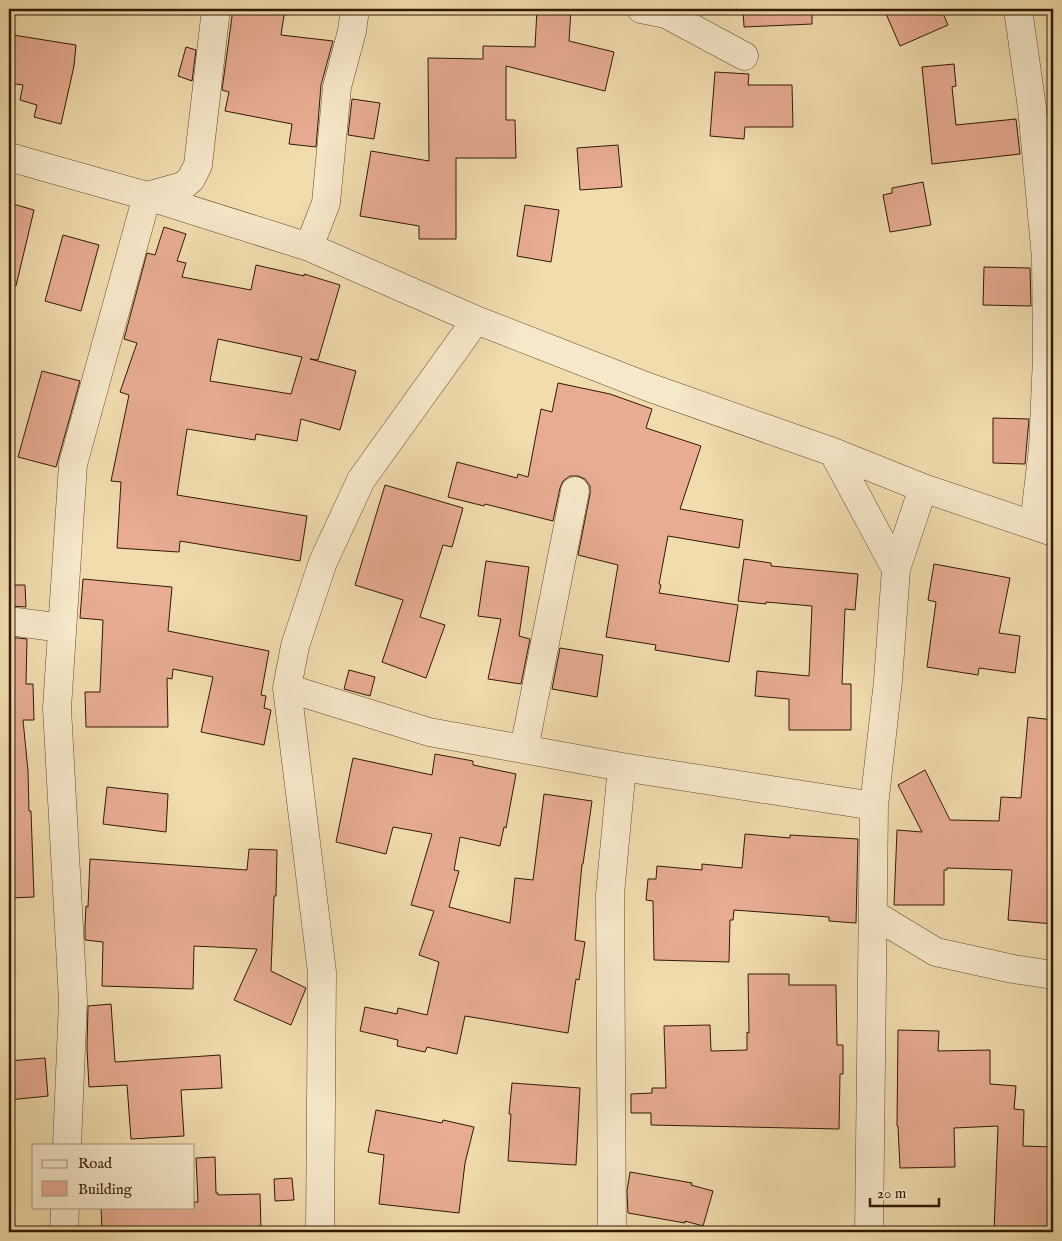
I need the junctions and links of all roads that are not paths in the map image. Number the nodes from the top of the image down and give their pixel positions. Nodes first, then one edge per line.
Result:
1 (216, 9) edge
2 (355, 9) edge
3 (641, 9) edge
4 (1018, 9) edge
5 (744, 56) dead end
6 (9, 157) edge
7 (147, 196) junction
8 (309, 247) junction
9 (476, 320) junction
10 (832, 452) junction
11 (923, 488) junction
12 (575, 491) dead end
13 (1044, 528) edge
14 (896, 569) junction
15 (9, 621) edge
16 (62, 628) junction
17 (287, 688) junction
18 (524, 749) junction
19 (622, 767) junction
20 (874, 806) junction
21 (873, 914) junction
22 (1053, 975) edge
23 (67, 1144) edge
24 (65, 1208) edge
25 (64, 1232) edge
26 (320, 1232) edge
27 (612, 1232) edge
28 (869, 1232) edge

1 - 7 street
2 - 8 street
3 - 5 street
4 - 13 street
6 - 7 street
7 - 8 street
7 - 16 street
8 - 9 street
9 - 10 street
9 - 17 street
10 - 11 street
10 - 14 street
11 - 13 street
11 - 14 street
12 - 18 street
14 - 20 street
15 - 16 street
16 - 23 street
17 - 18 street
17 - 26 street
18 - 19 street
19 - 20 street
19 - 27 street
20 - 21 street
21 - 22 street
21 - 28 street
24 - 25 street

